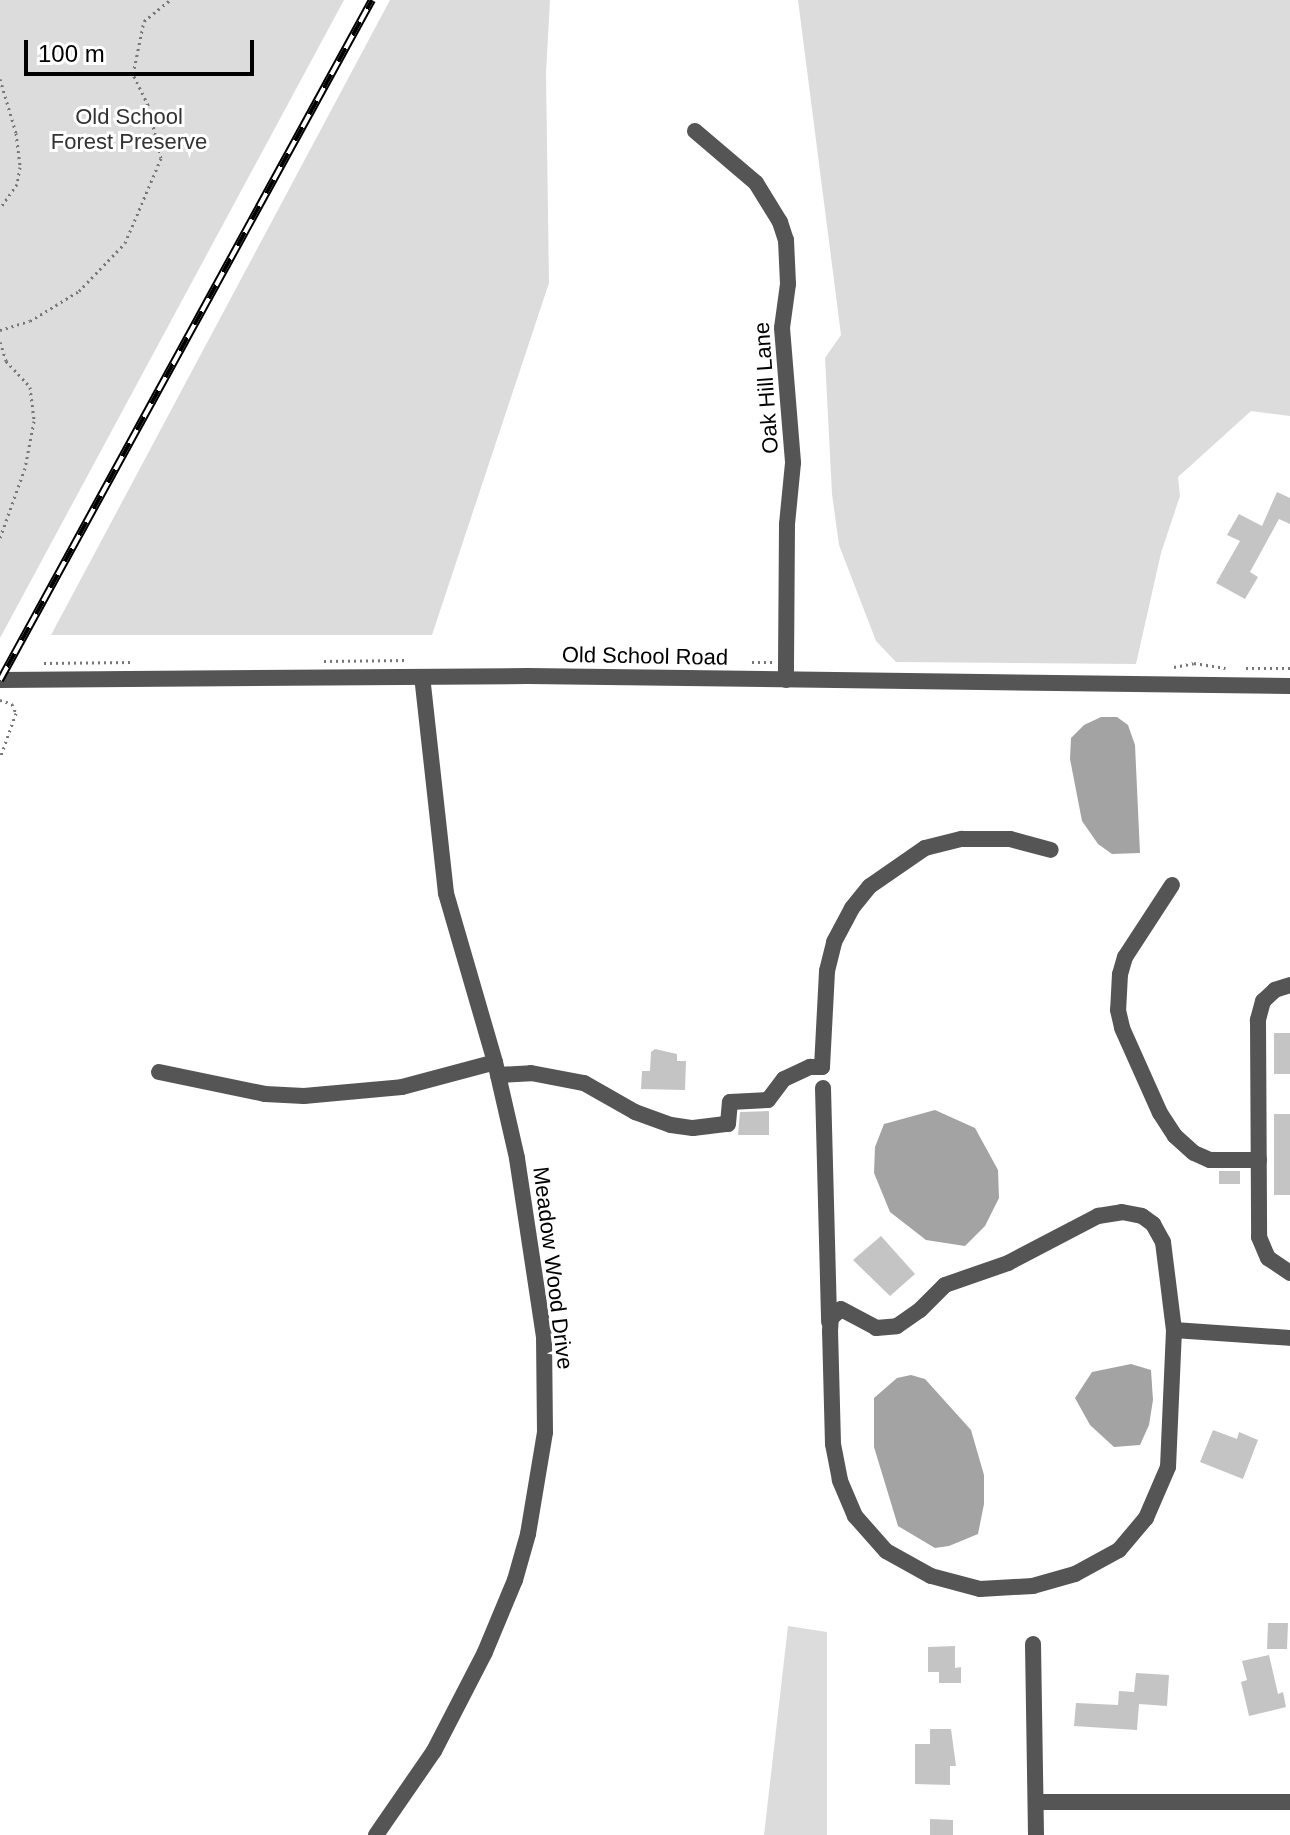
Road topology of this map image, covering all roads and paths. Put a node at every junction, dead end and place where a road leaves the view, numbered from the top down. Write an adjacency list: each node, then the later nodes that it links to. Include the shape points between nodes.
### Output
1 (170, 0): 5 (path, via 144,21 133,74 148,105 161,158 125,243 79,291 30,321)
2 (0, 79): 4 (path, via 20,167 17,184)
3 (695, 131): 10 (street, Oak Hill Lane, via 756,183 786,240 782,328 793,441)
4 (0, 208)
5 (0, 330)
6 (0, 342): 7 (path, via 6,361 30,387 34,421 25,468)
7 (0, 538)
8 (422, 677): 9 (street, Old School Road); 10 (street, Old School Road); 17 (street, Meadow Wood Drive, via 446,893)
9 (0, 680)
10 (786, 680): 11 (street, Old School Road)
11 (1290, 686)
12 (0, 700): 13 (path, via 12,704 16,713)
13 (0, 758)
14 (1051, 850): 17 (street, via 1010,839 962,839 925,848 870,886 834,942 827,971 822,1067 784,1079 768,1100 730,1102 728,1124 671,1125 584,1083)
15 (1172, 885): 20 (street, via 1122,966 1122,1028 1175,1136 1210,1160)
16 (1290, 985): 20 (street, via 1263,1001 1258,1020)
17 (496, 1068): 18 (street, via 402,1087 304,1096 265,1094); 28 (street, Meadow Wood Drive, via 517,1158 544,1337 545,1432 539,1479 515,1580 485,1652 434,1751)
18 (159, 1072)
19 (823, 1088): 23 (street)
20 (1259, 1160): 21 (street, via 1259,1237 1268,1258)
21 (1290, 1273)
22 (1174, 1330): 23 (street, via 1163,1242 1153,1224 1122,1212 1098,1216 1008,1263 945,1285 897,1326 876,1328 841,1309 831,1318); 23 (street, via 1168,1467 1146,1518 1119,1550 1075,1574 1033,1586 980,1589 931,1576 886,1551 855,1516 833,1444); 24 (street)
23 (830, 1331)
24 (1290, 1338)
25 (1033, 1644): 26 (street)
26 (1037, 1802): 27 (street); 29 (street)
27 (1290, 1802)
28 (376, 1835)
29 (1036, 1835)

